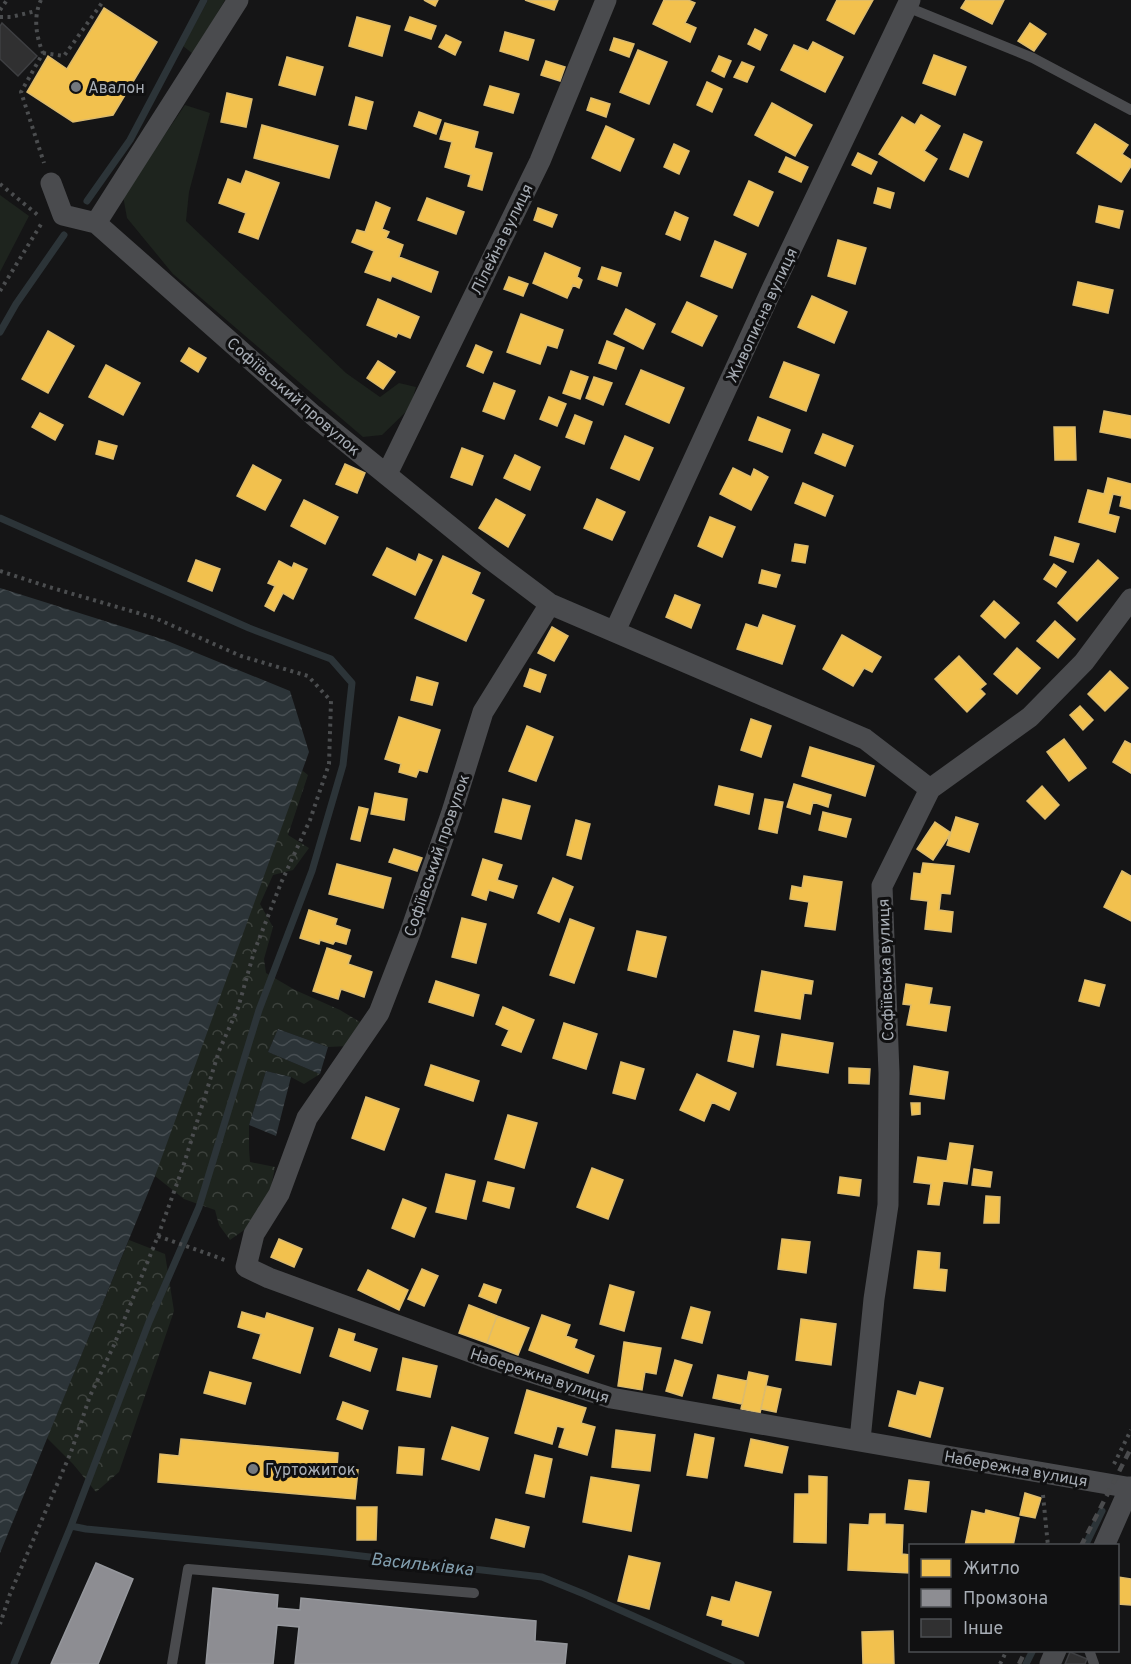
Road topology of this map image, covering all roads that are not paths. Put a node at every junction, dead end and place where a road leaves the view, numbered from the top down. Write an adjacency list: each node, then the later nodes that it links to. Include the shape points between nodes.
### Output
1 (238, 0): 6 (street)
2 (606, 0): 7 (street, Лілейна вулиця, via 540,161)
3 (908, 3): 4 (lane, via 1033,58); 10 (street, Живописна вулиця)
4 (1131, 110)
5 (51, 183): 6 (street, Софіївський провулок, via 63,215)
6 (96, 222): 7 (street, Софіївський провулок, via 313,416)
7 (387, 474): 9 (street, Софіївський провулок)
8 (1131, 599): 11 (street, Софіївська вулиця, via 1084,662 1030,717)
9 (550, 604): 10 (street, Софіївський провулок); 12 (street, Софіївський провулок, via 483,712 451,815 379,1013 307,1118 279,1194 254,1234)
10 (615, 631): 11 (street, Софіївський провулок, via 866,739)
11 (930, 789): 13 (street, Софіївська вулиця, via 882,886 889,1073 888,1205)
12 (246, 1267): 13 (street, Набережна вулиця, via 481,1356 610,1398)
13 (860, 1440): 14 (street, Набережна вулиця)
14 (1131, 1487): 15 (street)
15 (1104, 1544)
16 (474, 1593): 17 (lane, via 188,1569)
17 (172, 1664)

